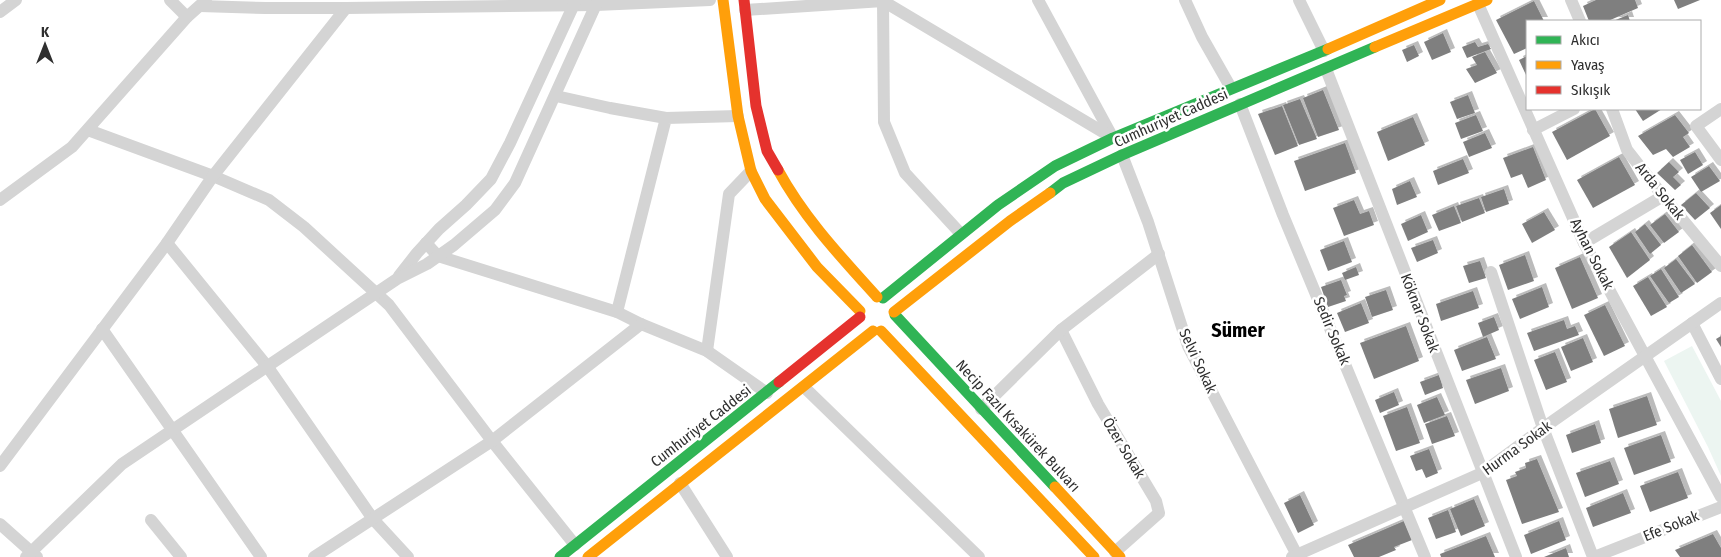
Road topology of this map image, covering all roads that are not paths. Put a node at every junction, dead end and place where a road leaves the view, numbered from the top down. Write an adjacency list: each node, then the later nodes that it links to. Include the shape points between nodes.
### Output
1 (16, 0): 17 (street)
2 (170, 0): 18 (street)
3 (710, 0): 14 (street)
4 (723, 0): 28 (main road)
5 (883, 0): 15 (street); 32 (street); 39 (street, via 884,122 905,173)
6 (1038, 0): 32 (street)
7 (1185, 0): 22 (street)
8 (1299, 0): 20 (street)
9 (1440, 0): 20 (main road, Cumhuriyet Caddesi)
10 (1571, 0): 19 (street)
11 (575, 2): 14 (street); 16 (street); 41 (street, via 491,178)
12 (1482, 2): 21 (main road, Cumhuriyet Caddesi); 31 (street, Ayhan Sokak)
13 (203, 3): 16 (street, via 266,8); 18 (street)
14 (597, 3): 23 (street)
15 (744, 5): 49 (main road, via 756,106 767,150 788,189 824,239)
16 (346, 8): 36 (street)
17 (0, 12)
18 (187, 17): 30 (street)
19 (1580, 20)
20 (1324, 51): 22 (main road, Cumhuriyet Caddesi)
21 (1326, 69): 24 (main road, Cumhuriyet Caddesi); 70 (street, Köknar Sokak)
22 (1231, 88): 32 (main road, Cumhuriyet Caddesi)
23 (556, 96): 29 (street); 44 (street, via 515,183 494,210)
24 (1240, 104): 33 (main road, Cumhuriyet Caddesi); 73 (street, Sedir Sokak)
25 (1572, 110): 31 (street)
26 (1612, 110): 37 (street, Arda Sokak, via 1627,150)
27 (1721, 110): 34 (street, via 1696,126)
28 (738, 116): 29 (street); 35 (main road)
29 (666, 118): 51 (street)
30 (88, 130): 36 (street); 38 (street, via 72,147)
31 (1533, 130): 42 (street, Ayhan Sokak)
32 (1113, 138): 39 (main road, Cumhuriyet Caddesi, via 1055,166 998,204)
33 (1122, 155): 43 (street, Selvi Sokak); 53 (main road, Cumhuriyet Caddesi, via 1063,183 1010,221)
34 (1721, 160)
35 (751, 171): 52 (main road, via 765,200); 59 (street, via 729,194)
36 (213, 176): 40 (street); 48 (street, via 269,200 304,226)
37 (1662, 196): 42 (street); 45 (street, Arda Sokak)
38 (0, 200)
39 (961, 234): 49 (main road, Cumhuriyet Caddesi)
40 (167, 243): 56 (street); 61 (street)
41 (426, 243): 44 (street); 47 (street)
42 (1584, 243): 60 (street, Ayhan Sokak)
43 (1159, 254): 57 (street); 81 (street, Selvi Sokak, via 1188,346)
44 (438, 256): 47 (street); 51 (street)
45 (1721, 266)
46 (1491, 272): 66 (street)
47 (396, 279): 48 (street)
48 (376, 293): 61 (street); 68 (street, via 389,305)
49 (880, 297): 52 (main road, via 866,301); 53 (main road, via 892,305)
50 (1721, 303): 54 (street, Hurma Sokak)
51 (617, 312): 55 (street)
52 (860, 314): 58 (main road, via 866,327); 64 (main road, Cumhuriyet Caddesi)
53 (895, 314): 58 (main road, via 891,326); 65 (main road, Necip Fazıl Kısakürek Bulvarı)
54 (1692, 323): 60 (street, Hurma Sokak); 62 (street)
55 (641, 324): 59 (street); 68 (street)
56 (102, 328): 67 (street); 69 (street)
57 (1061, 330): 65 (street); 80 (street, Özer Sokak, via 1098,404 1156,501 1159,513)
58 (877, 331): 63 (main road); 90 (main road)
59 (707, 351): 64 (street)
60 (1646, 356): 66 (street, Hurma Sokak); 72 (street, Ayhan Sokak)
61 (267, 366): 67 (street); 75 (street)
62 (1721, 379)
63 (804, 387): 71 (main road); 89 (street)
64 (767, 393): 78 (main road, Cumhuriyet Caddesi)
65 (981, 409): 80 (main road, Necip Fazıl Kısakürek Bulvarı)
66 (1543, 428): 70 (street, Hurma Sokak); 93 (street)
67 (172, 430): 79 (street, via 122,464); 83 (street)
68 (492, 441): 75 (street); 78 (street)
69 (0, 466)
70 (1482, 473): 73 (street, Hurma Sokak); 92 (street, Köknar Sokak)
71 (680, 483): 87 (main road); 88 (street)
72 (1721, 497)
73 (1405, 507): 81 (street, Hurma Sokak); 91 (street, Sedir Sokak)
74 (1721, 507): 93 (street, Efe Sokak)
75 (373, 519): 84 (street); 85 (street)
76 (151, 520): 82 (street)
77 (0, 524): 79 (street)
78 (575, 545): 86 (main road, Cumhuriyet Caddesi)
79 (31, 555)
80 (1117, 555)
81 (1296, 556)
82 (181, 557)
83 (261, 557)
84 (314, 557)
85 (408, 557)
86 (560, 557)
87 (588, 557)
88 (727, 557)
89 (979, 557)
90 (1094, 557)
91 (1425, 557)
92 (1516, 557)
93 (1594, 557)

